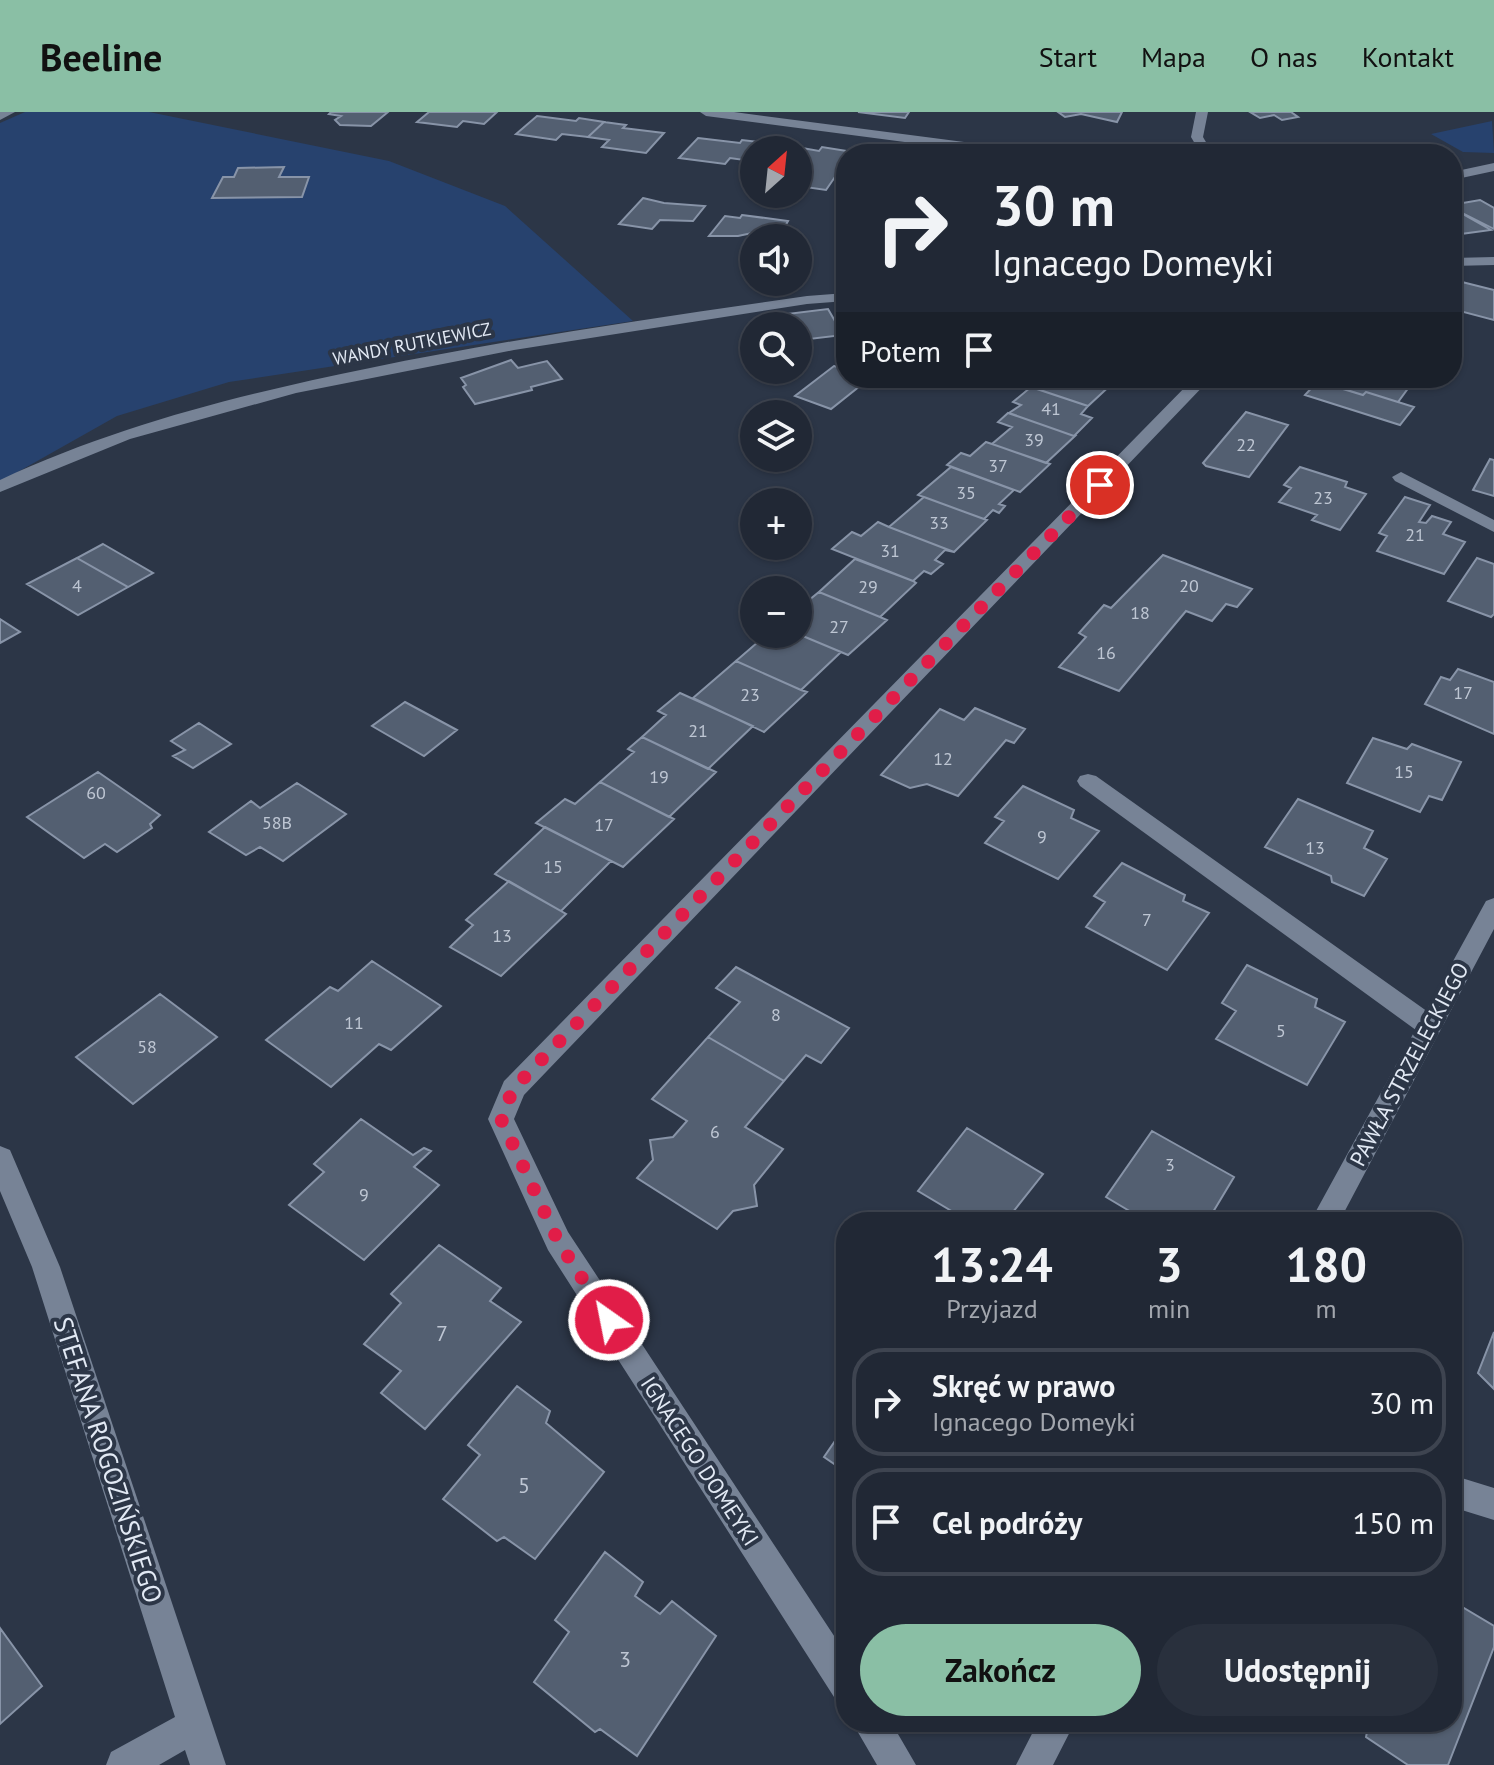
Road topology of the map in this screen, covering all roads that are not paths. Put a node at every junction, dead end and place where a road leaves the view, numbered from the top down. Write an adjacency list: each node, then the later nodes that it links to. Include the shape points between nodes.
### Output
1 (9, 112): 4 (street)
2 (706, 112): 5 (street)
3 (1202, 112): 6 (street, via 1197,137)
4 (0, 116)
5 (949, 144)
6 (1201, 144)
7 (1494, 167): 8 (street)
8 (1462, 174)
9 (1494, 261): 10 (street)
10 (1462, 262)
11 (836, 298): 14 (street, WANDY RUTKIEWICZ, via 468,351 228,403 50,462)
12 (1193, 388): 23 (street, IGNACEGO DOMEYKI, via 513,1089 501,1119 558,1241)
13 (1401, 477): 15 (street)
14 (0, 487)
15 (1494, 527)
16 (1088, 781): 18 (street)
17 (1494, 907): 18 (street, PAWŁA STRZELECKIEGO)
18 (1429, 1026): 20 (street, PAWŁA STRZELECKIEGO)
19 (0, 1158): 24 (street, STEFANA ROGOZIŃSKIEGO, via 46,1267)
20 (1329, 1212)
21 (1462, 1494): 22 (street)
22 (1494, 1504)
23 (836, 1670)
24 (195, 1725): 27 (street); 28 (street, STEFANA ROGOZIŃSKIEGO)
25 (877, 1732): 29 (street)
26 (1052, 1732): 30 (street)
27 (124, 1765)
28 (208, 1765)
29 (898, 1765)
30 (1034, 1765)

